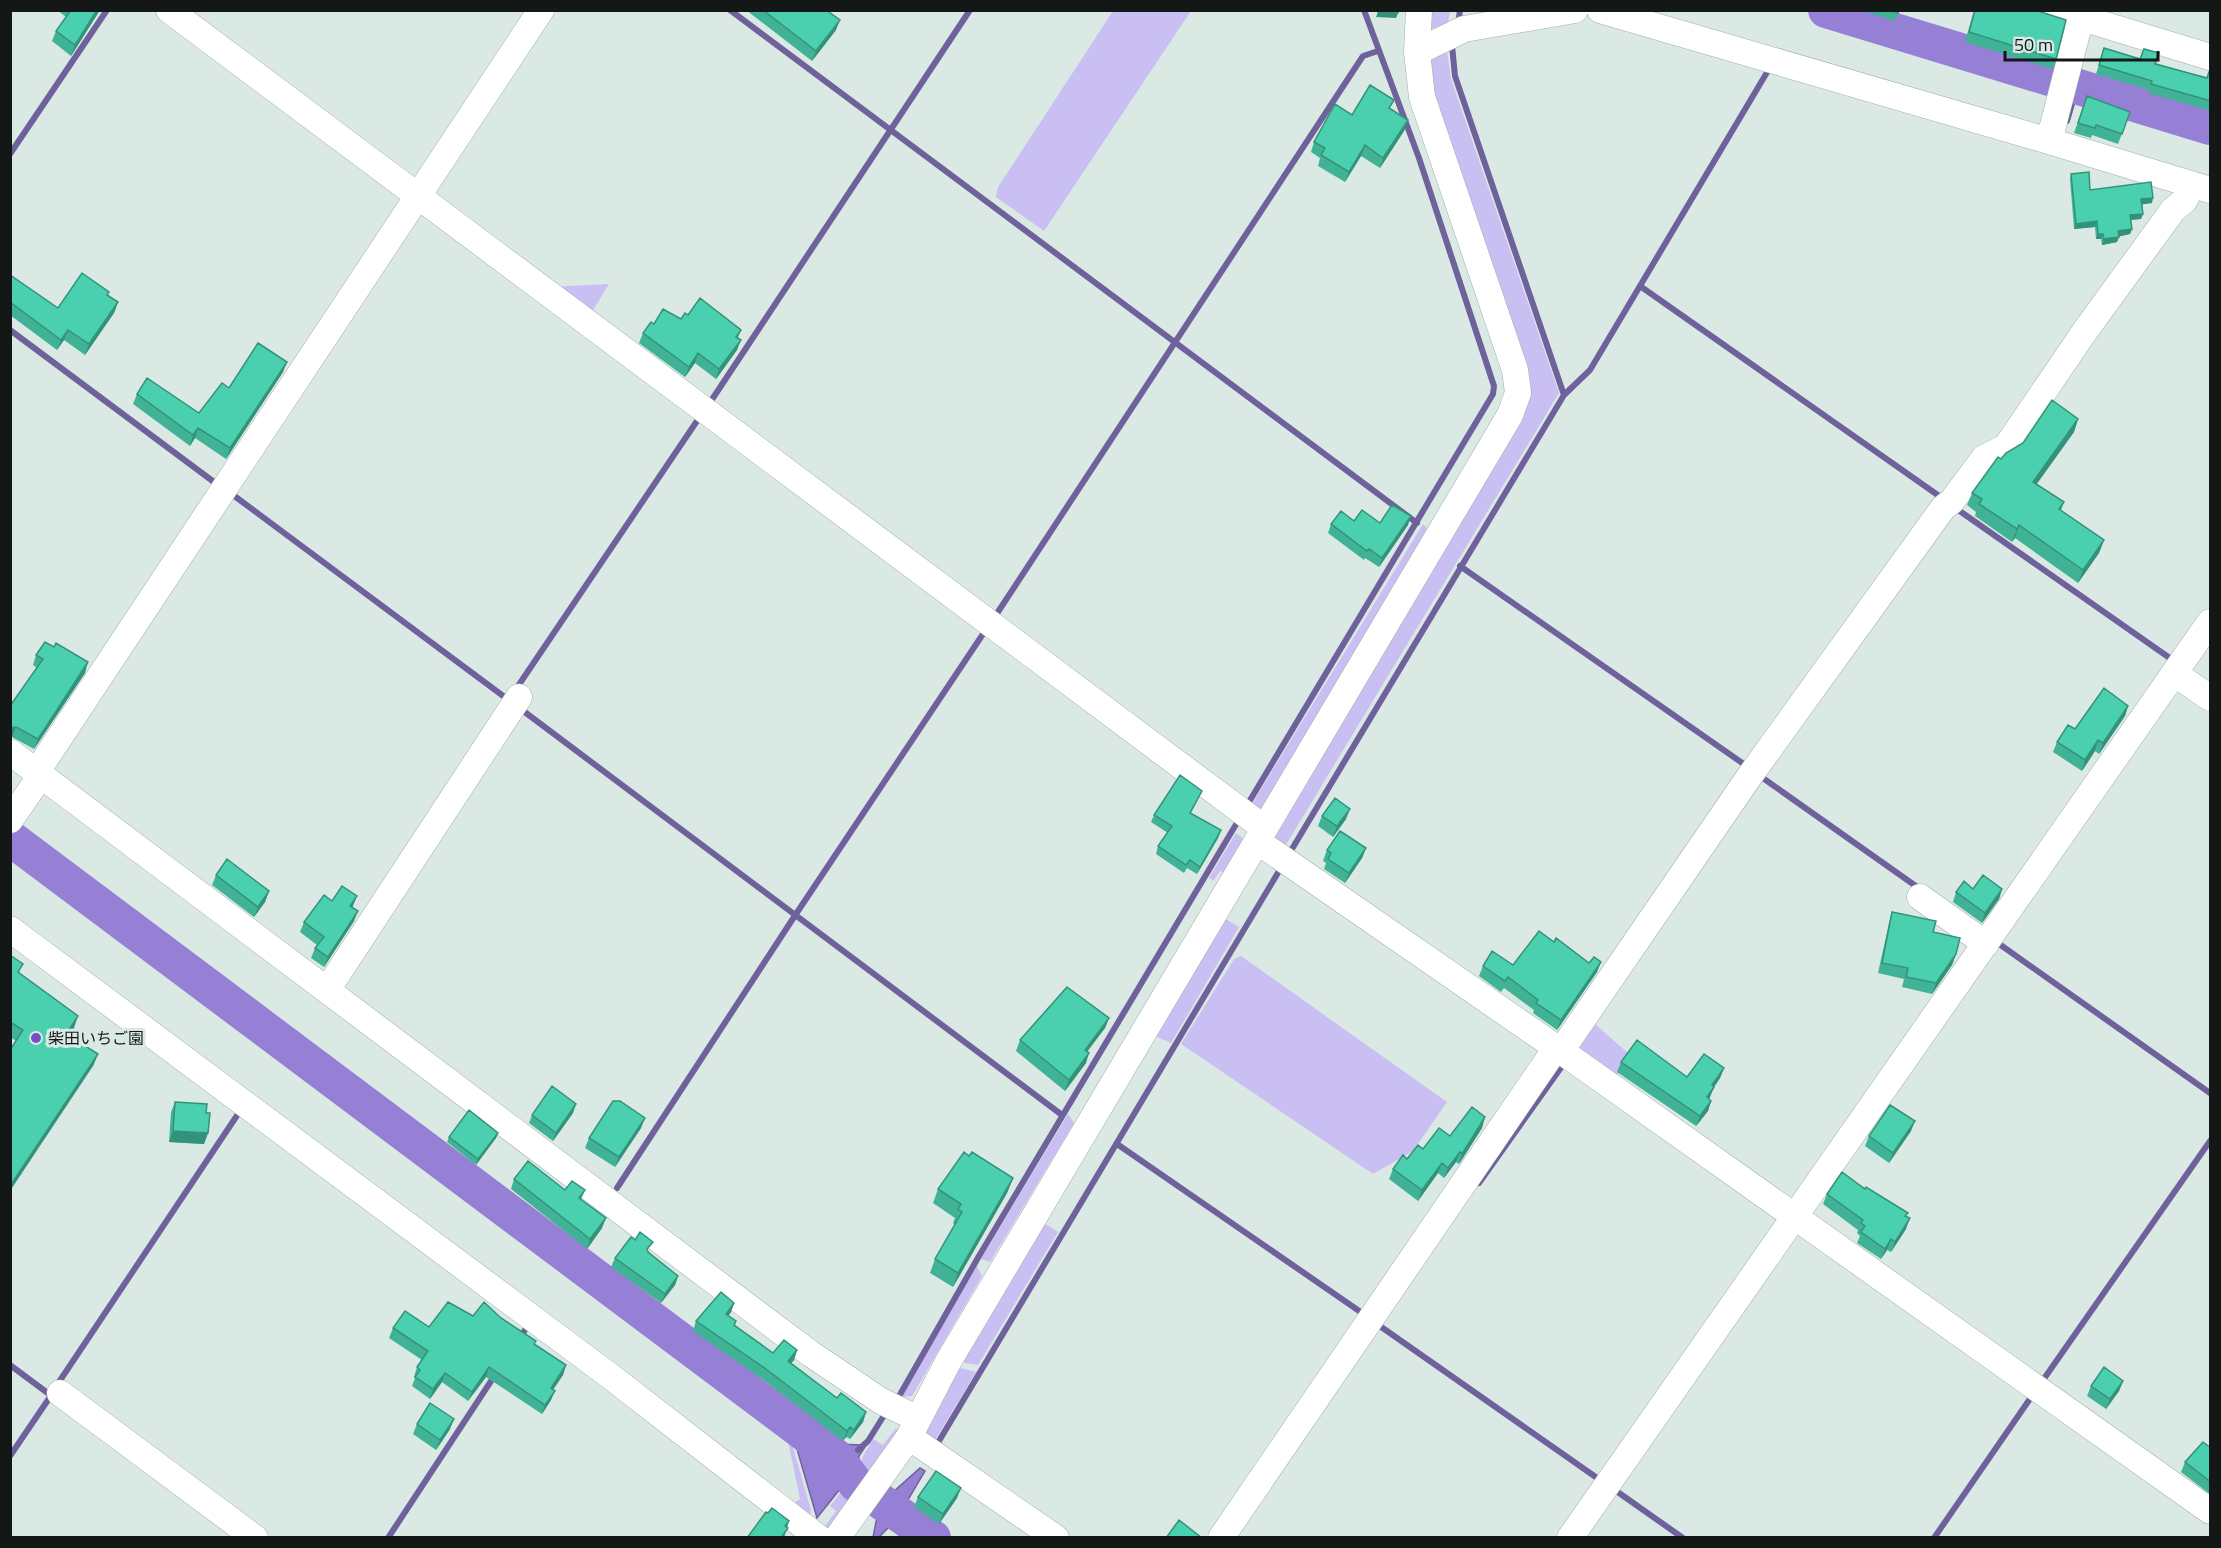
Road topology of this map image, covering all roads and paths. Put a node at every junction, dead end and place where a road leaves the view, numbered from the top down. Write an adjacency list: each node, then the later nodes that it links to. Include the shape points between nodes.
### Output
1 (169, 10): 12 (street)
2 (541, 10): 12 (street)
3 (1419, 10): 8 (street)
4 (1575, 10): 8 (street, via 1458,32)
5 (1600, 10): 10 (street)
6 (2056, 10): 7 (street)
7 (2082, 14): 9 (street); 10 (street)
8 (1417, 52): 19 (street, via 1422,97 1515,370 1518,393 1510,415)
9 (2211, 57)
10 (2049, 141): 11 (street)
11 (2193, 192): 24 (street, via 2173,210 2006,447 1984,458 1943,508 1749,777)
12 (418, 196): 17 (street, via 42,764); 19 (street)
13 (2211, 622): 14 (street)
14 (2174, 673): 15 (street); 22 (street)
15 (2211, 698)
16 (516, 701): 23 (street)
17 (28, 765): 18 (street); 23 (street)
18 (10, 820)
19 (1252, 823): 24 (street, via 1285,860); 27 (street)
20 (1920, 897): 22 (street)
21 (10, 929): 30 (street, via 591,1362)
22 (1986, 944): 25 (street)
23 (327, 990): 27 (street)
24 (1564, 1050): 25 (street); 33 (street)
25 (1796, 1216): 28 (street); 34 (street)
26 (60, 1393): 29 (street)
27 (913, 1428): 31 (street); 32 (street)
28 (2211, 1511)
29 (255, 1538)
30 (819, 1538)
31 (837, 1538)
32 (1056, 1538)
33 (1221, 1538)
34 (1570, 1538)

